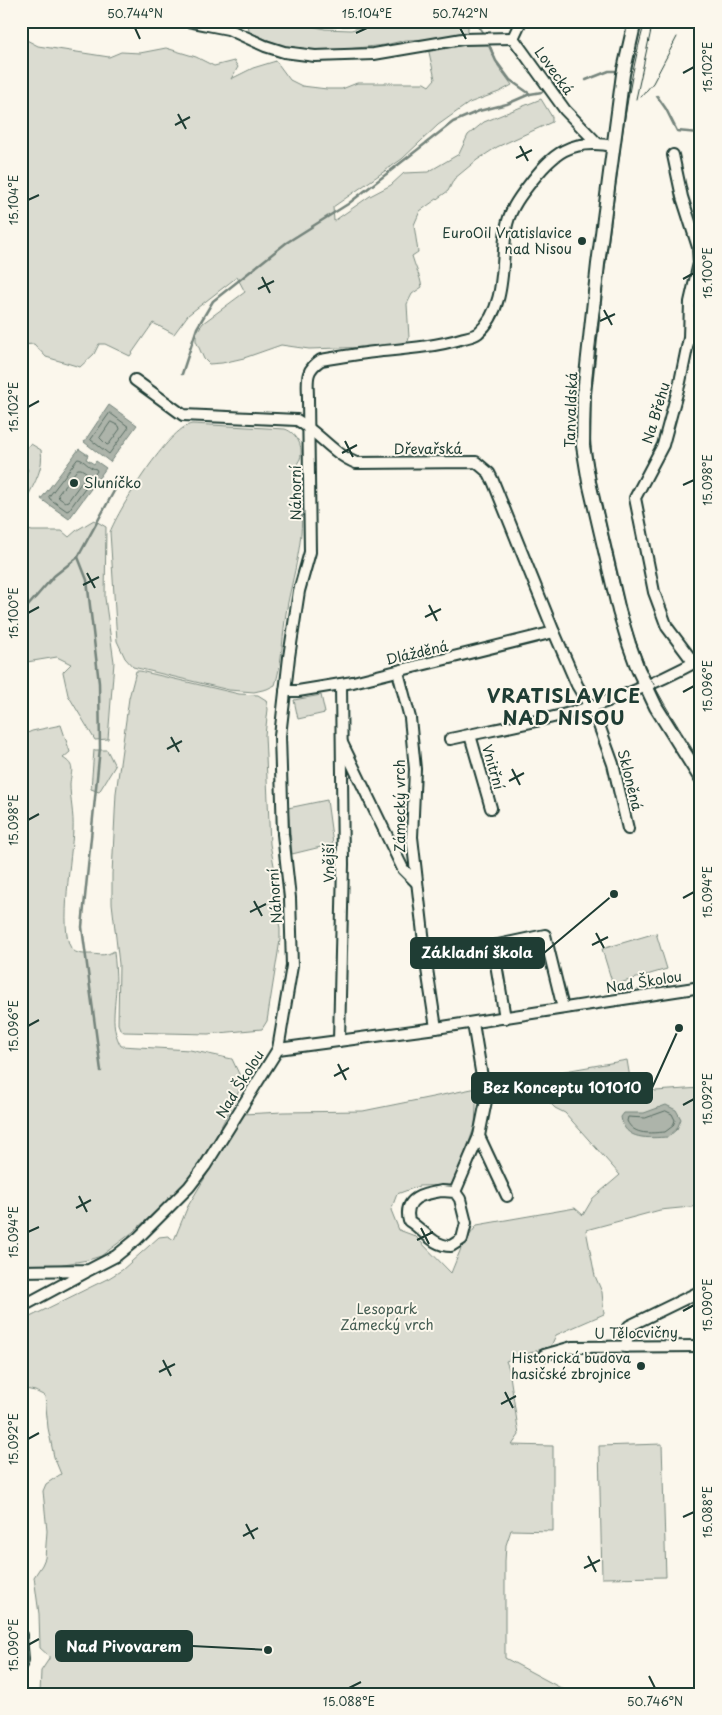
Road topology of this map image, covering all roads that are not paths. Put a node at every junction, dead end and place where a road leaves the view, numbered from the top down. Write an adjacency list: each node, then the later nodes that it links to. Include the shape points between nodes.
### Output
1 (186, 21): 4 (street, via 216,25 265,46 315,56 374,54 462,39)
2 (521, 21): 4 (street)
3 (635, 21): 6 (main road, Tanvaldská, via 622,74)
4 (513, 38): 5 (street, Lovecká, via 565,110)
5 (597, 143): 6 (street, Náhorní); 10 (street, Náhorní, via 569,148 552,158 513,205 506,229 497,300 490,318 477,334 445,344 322,360 312,366 309,375)
6 (614, 146): 15 (main road, Tanvaldská, via 591,324 582,434 589,482 619,611)
7 (673, 155): 8 (street, Na Břehu, via 698,247)
8 (699, 273): 12 (street, Na Břehu, via 690,302 690,338 663,446 635,498 654,592 667,627)
9 (136, 380): 10 (street, Dřevařská, via 183,415 296,420)
10 (309, 427): 11 (street, Dřevařská, via 344,458 356,463 476,462 484,468 493,481); 16 (street, Náhorní, via 310,552 300,591)
11 (554, 632): 13 (street, Dlážděná); 17 (street, Dřevařská)
12 (697, 661): 15 (street)
13 (398, 672): 14 (street, Dlážděná); 24 (street, Zámecký vrch, via 410,718 415,769 412,837)
14 (341, 684): 16 (street, Dlážděná); 20 (street, Vnější)
15 (646, 686): 17 (street); 21 (main road, Tanvaldská)
16 (285, 691): 31 (street, Náhorní, via 280,736 292,966)
17 (590, 707): 18 (street); 23 (street, Skloněná, via 613,764)
18 (470, 734): 19 (street); 22 (street, Vnitřní)
19 (450, 739)
20 (340, 740): 24 (street, Zámecký vrch, via 404,869); 30 (street, Vnější, via 343,864)
21 (701, 779)
22 (491, 808)
23 (628, 829)
24 (416, 882): 29 (street, Zámecký vrch)
25 (701, 987): 26 (street, Nad Školou)
26 (563, 1008): 27 (street, Nad Školou); 27 (street, via 545,935 492,946)
27 (506, 1018): 28 (street, Nad Školou)
28 (472, 1023): 29 (street, Nad Školou); 32 (street, via 486,1101)
29 (436, 1028): 30 (street, Nad Školou)
30 (339, 1041): 31 (street, Nad Školou)
31 (278, 1049): 35 (street, Nad Školou, via 189,1187 137,1239 116,1256)
32 (480, 1136): 33 (street); 34 (street)
33 (455, 1192): 33 (street, via 460,1199 466,1226 462,1239 455,1244 446,1246 436,1242 408,1221 406,1212 418,1197 442,1191)
34 (507, 1196)
35 (89, 1270): 36 (street, Nad Školou); 38 (street, Nad Školou)
36 (21, 1271)
37 (701, 1291): 40 (street, via 629,1326)
38 (21, 1307)
39 (701, 1346): 40 (street, U Tělocvičny)
40 (626, 1347): 41 (street, U Tělocvičny, via 572,1347)
41 (544, 1354)
42 (21, 1635): 43 (street)
43 (21, 1665)

